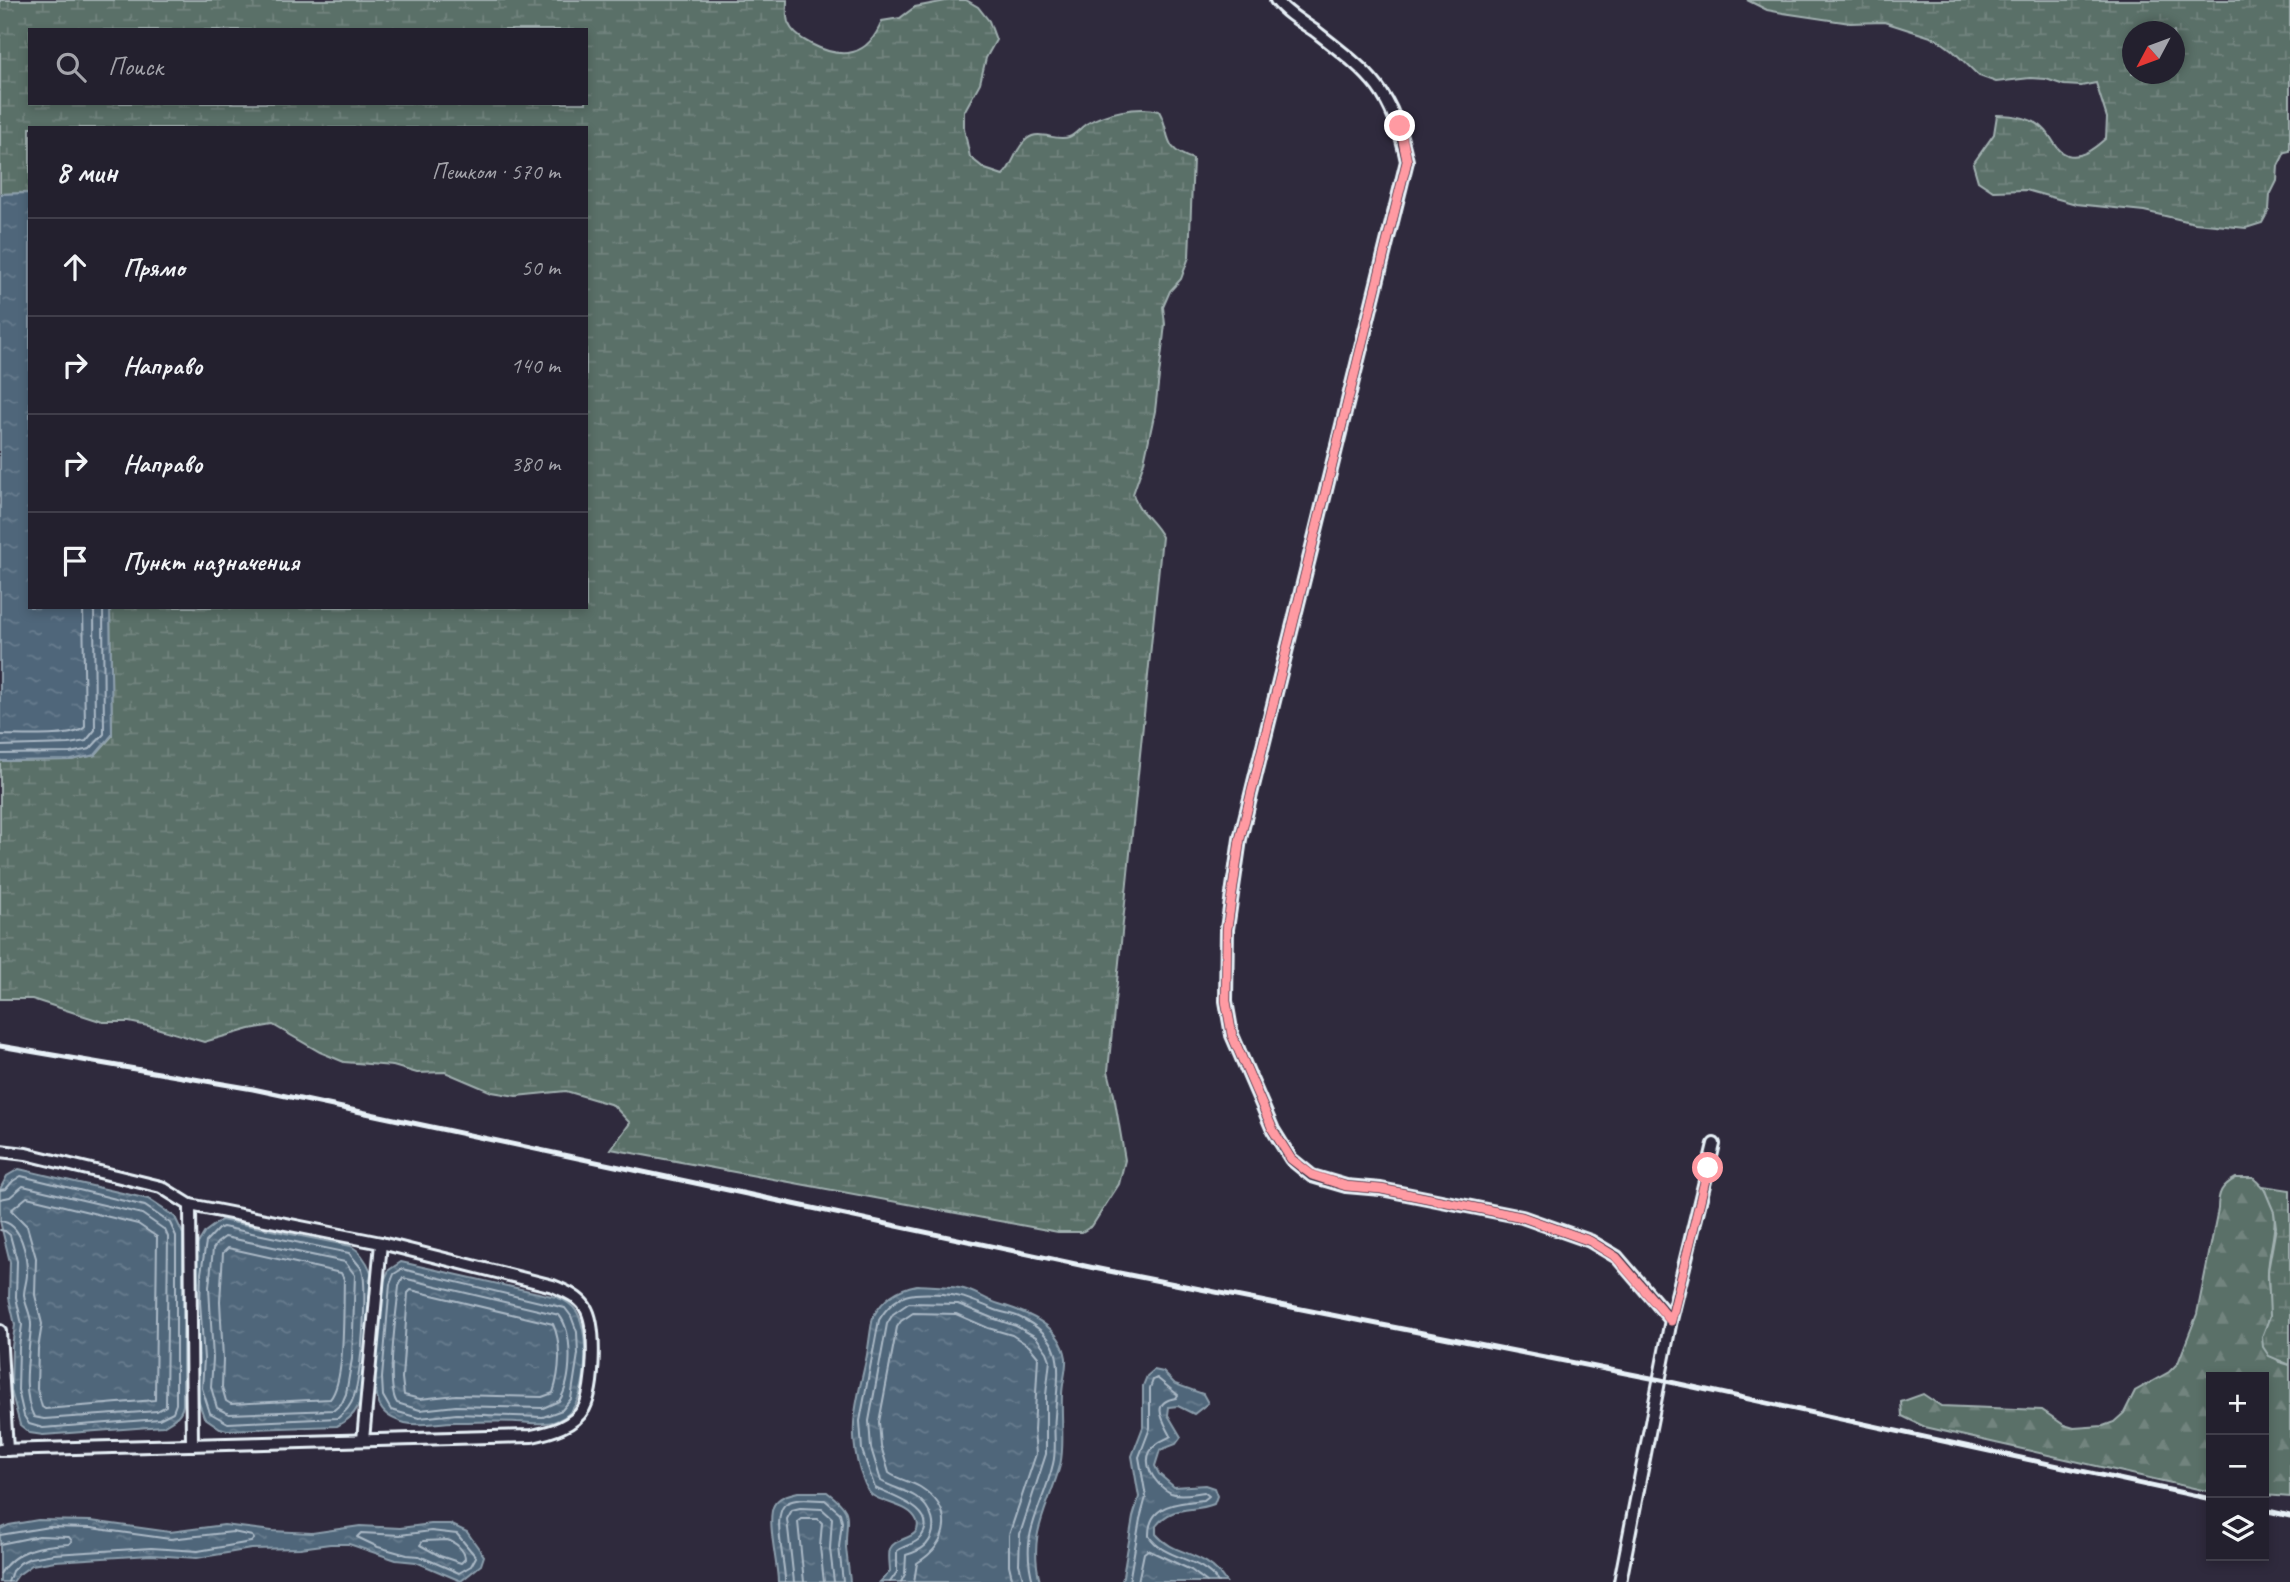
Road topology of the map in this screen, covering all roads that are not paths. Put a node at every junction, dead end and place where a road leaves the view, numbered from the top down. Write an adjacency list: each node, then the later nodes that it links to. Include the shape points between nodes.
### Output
1 (1276, 0): 6 (lane, via 1360,66 1385,95 1400,126 1407,161 1240,839 1227,929 1226,1001 1232,1035 1273,1130 1291,1159 1312,1175 1346,1186 1522,1217 1574,1235 1616,1257)
2 (1714, 1144): 6 (lane)
3 (0, 1151): 4 (lane, via 161,1187)
4 (190, 1205): 5 (lane); 9 (lane)
5 (381, 1243): 8 (lane); 8 (lane, via 553,1286 572,1295 585,1306 592,1324 591,1389 583,1410 549,1433)
6 (1671, 1321): 11 (lane)
7 (0, 1331): 10 (lane)
8 (363, 1440): 9 (lane)
9 (192, 1445): 10 (lane)
10 (3, 1450)
11 (1620, 1582)

